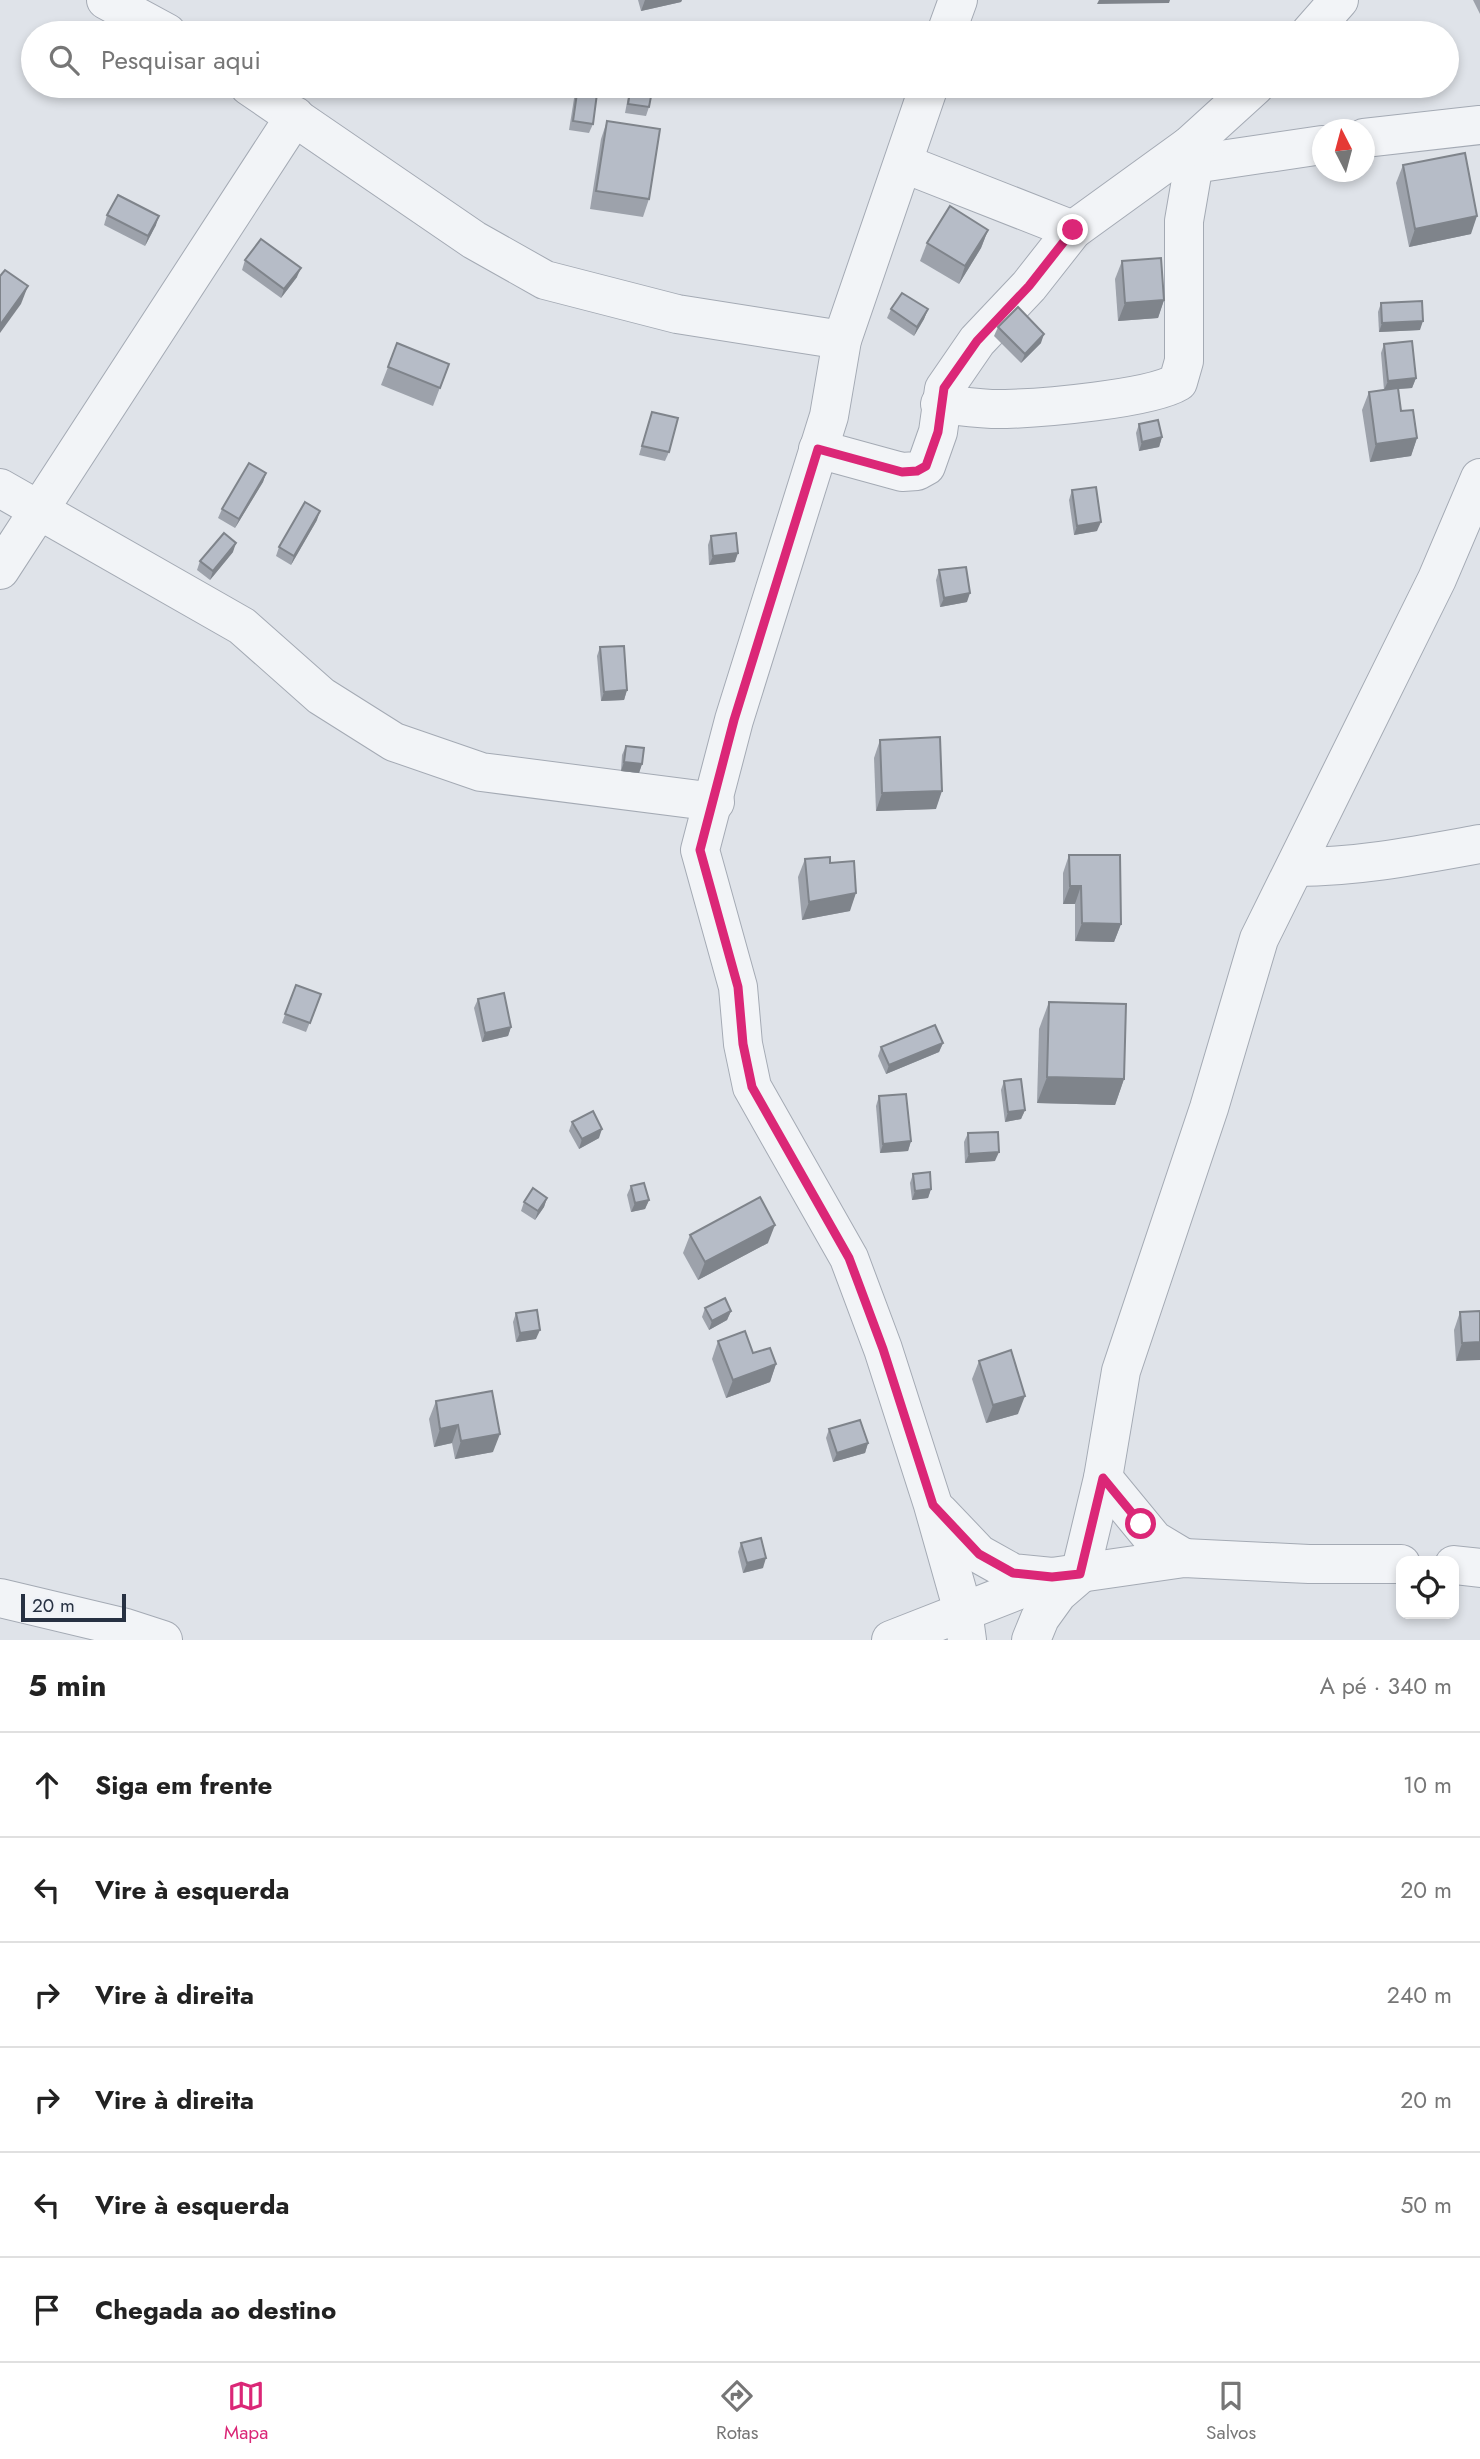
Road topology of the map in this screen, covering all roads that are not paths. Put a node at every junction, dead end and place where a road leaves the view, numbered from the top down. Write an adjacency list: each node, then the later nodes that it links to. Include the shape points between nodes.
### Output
1 (958, 0): 3 (street)
2 (1339, 0): 4 (street)
3 (950, 21)
4 (1321, 21)
5 (267, 98): 8 (street)
6 (925, 98): 13 (street)
7 (1244, 98): 12 (street)
8 (295, 116): 15 (street, via 474,240 545,280 677,314); 20 (street)
9 (1480, 125): 10 (street)
10 (1375, 137)
11 (1312, 146): 12 (street, via 1207,162)
12 (1192, 152): 14 (street); 16 (street, via 1184,221 1184,361 1178,382 1131,396 1005,409)
13 (905, 164): 14 (street); 15 (street)
14 (1073, 230): 16 (street, via 971,349 944,388)
15 (842, 340): 17 (street, via 829,416)
16 (940, 404): 17 (street, via 938,432 926,466 917,471 902,472)
17 (818, 449): 22 (street, via 734,720)
18 (1480, 478): 24 (street, via 1437,579)
19 (0, 488): 20 (street)
20 (38, 511): 21 (street); 22 (street, via 242,626 321,696 394,742 481,772)
21 (0, 570)
22 (715, 802): 26 (street, via 700,850 738,987 752,1087 849,1258)
23 (1480, 844): 24 (street, via 1404,858)
24 (1297, 867): 25 (street, via 1259,939 1209,1108 1121,1371)
25 (1103, 1478): 27 (street, via 1154,1540); 31 (street)
26 (933, 1505): 31 (street, via 979,1554 1013,1573); 33 (street)
27 (1184, 1558): 28 (street); 31 (street)
28 (1396, 1564)
29 (1459, 1566): 30 (street)
30 (1480, 1568)
31 (1066, 1576): 33 (street); 36 (street)
32 (0, 1598): 34 (street)
33 (965, 1625): 35 (street)
34 (163, 1640)
35 (891, 1640)
36 (1031, 1640)

